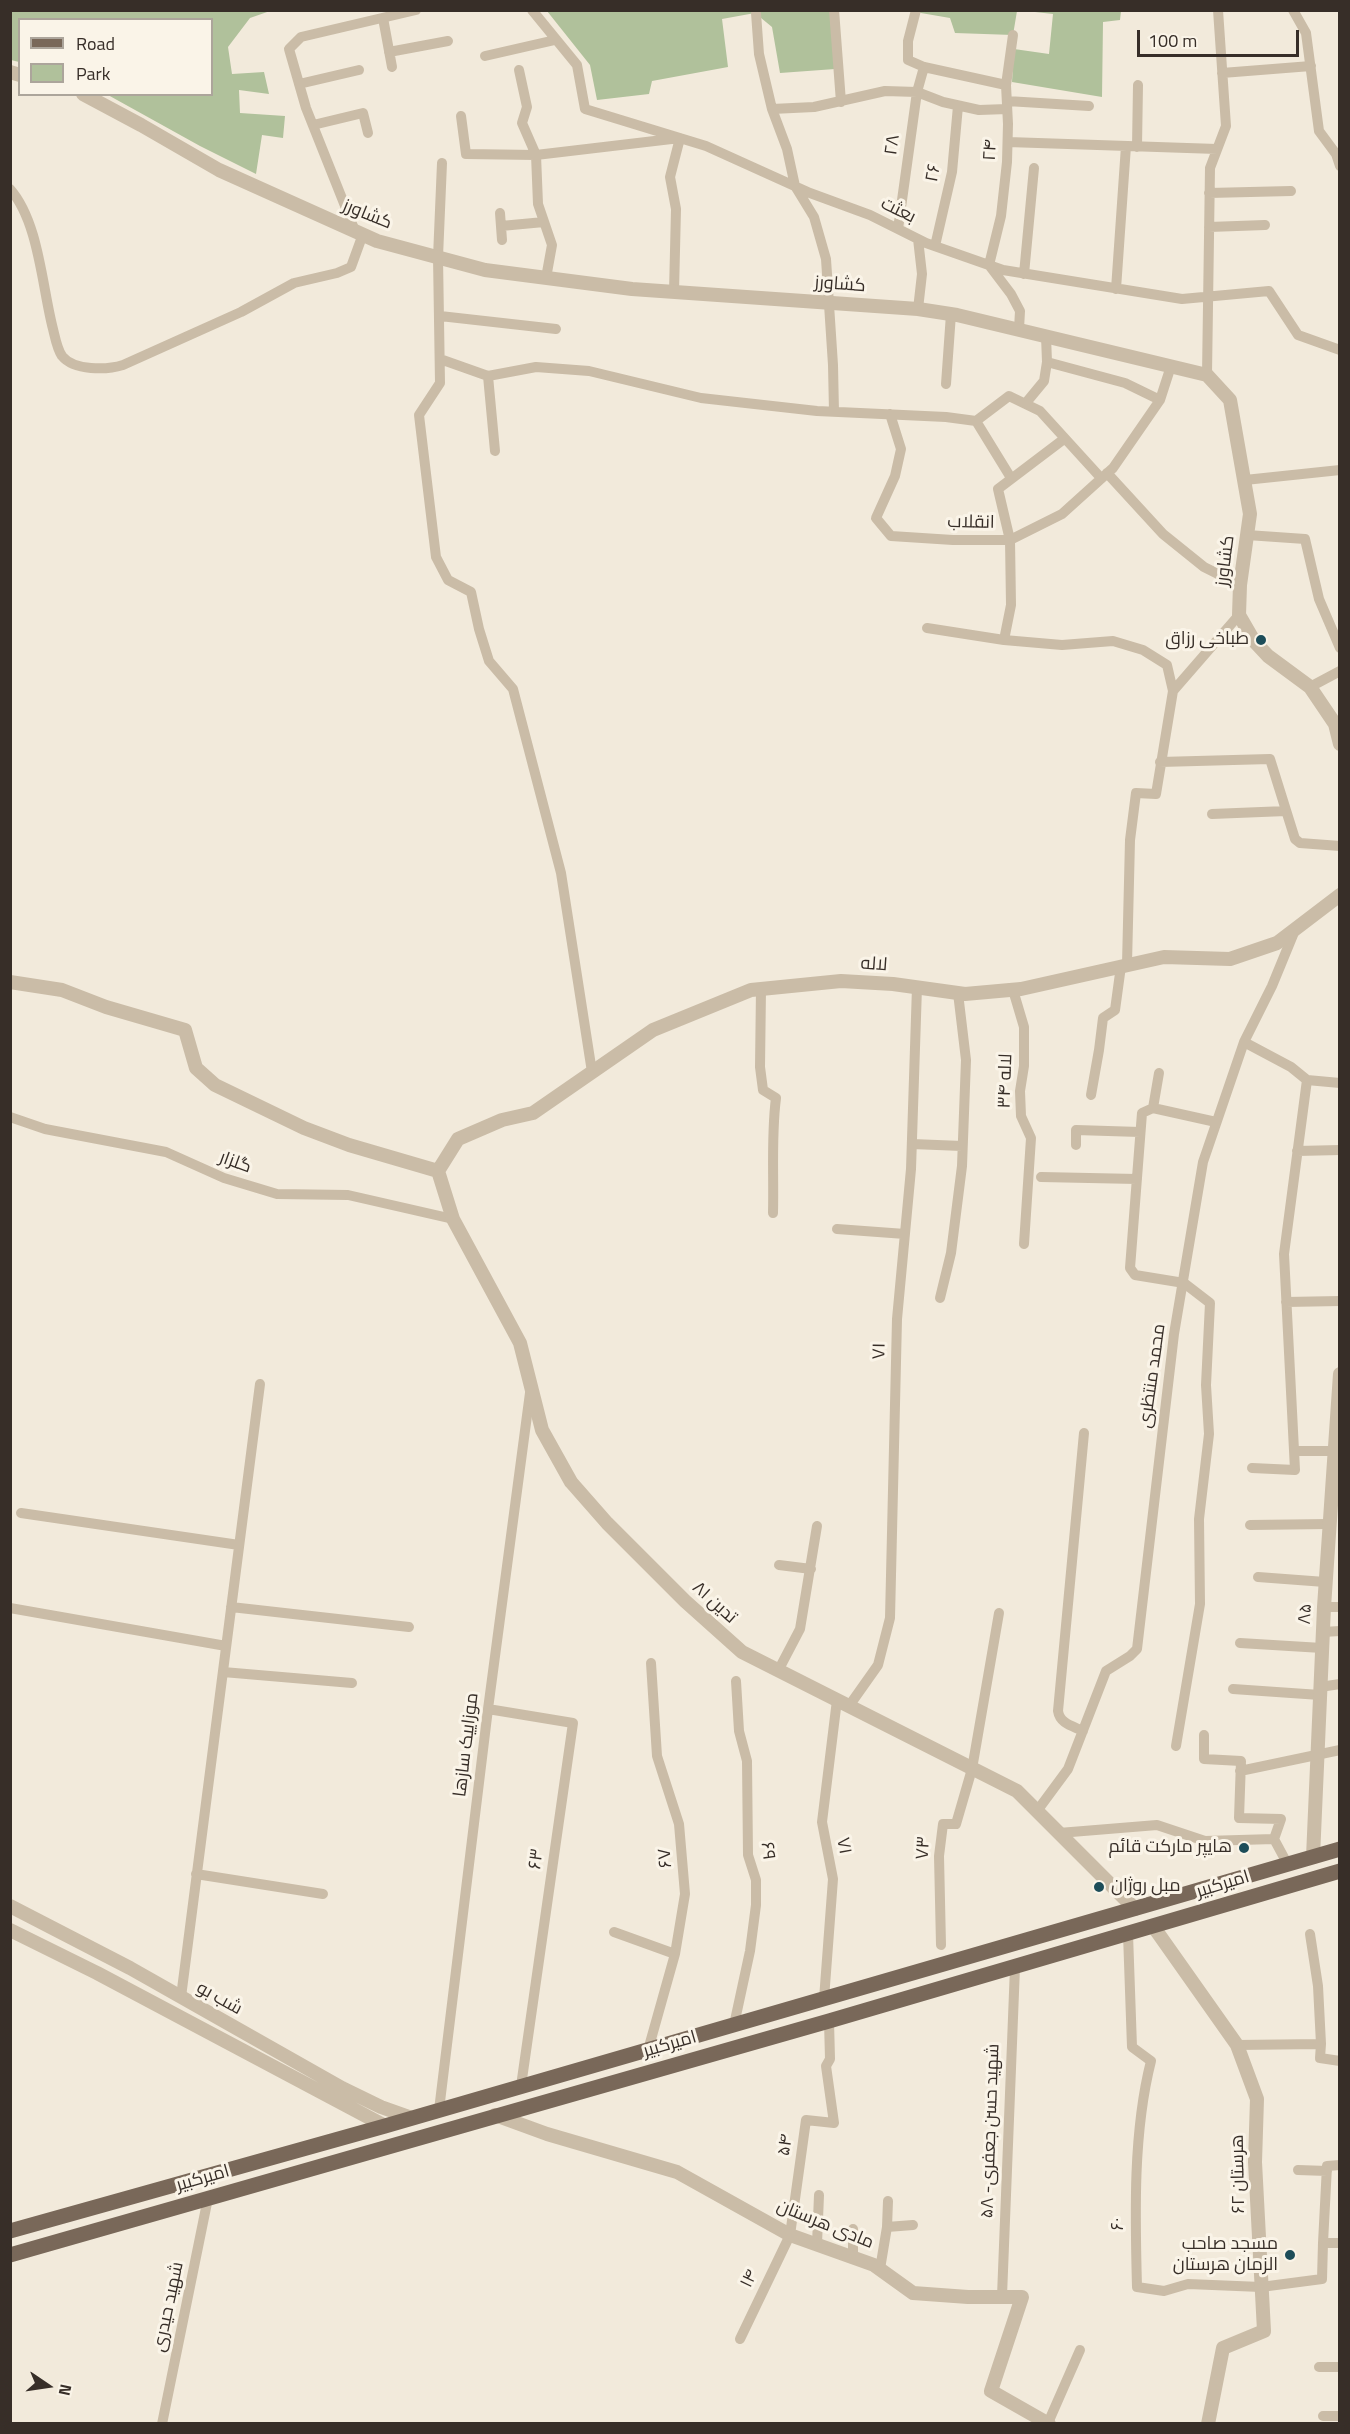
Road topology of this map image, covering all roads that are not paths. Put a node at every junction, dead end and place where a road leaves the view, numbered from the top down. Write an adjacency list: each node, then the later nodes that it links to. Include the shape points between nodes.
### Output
1 (416, 10): 8 (street)
2 (531, 10): 10 (street)
3 (834, 10): 25 (street)
4 (916, 10): 16 (street, via 908,41 908,60)
5 (1218, 10): 19 (street)
6 (1293, 10): 14 (street, via 1306,33)
7 (756, 13): 29 (street, via 759,54)
8 (383, 18): 12 (street); 20 (street, via 301,37 288,49)
9 (1013, 35): 21 (street, ۲۴)
10 (555, 40): 13 (street); 33 (street, بعثت, via 577,65 585,109)
11 (448, 41): 12 (street)
12 (389, 52): 15 (street)
13 (485, 57)
14 (1311, 66): 19 (street); 39 (street, via 1319,131)
15 (392, 67)
16 (924, 67): 21 (street); 23 (street, ۲۸)
17 (359, 70): 20 (street)
18 (519, 70): 37 (street, via 527,107 522,123)
19 (1222, 73): 36 (street, via 1226,126)
20 (299, 84): 31 (street)
21 (1006, 85): 26 (street, ۲۴)
22 (1138, 85): 35 (street)
23 (917, 92): 25 (street, via 885,91); 27 (street); 50 (street, ۲۸)
24 (87, 96): 51 (street, کشاورز, via 219,170)
25 (841, 102): 29 (street)
26 (1007, 105): 27 (street, via 979,110); 28 (street); 34 (street, ۲۴)
27 (958, 106): 54 (street, ۲۶, via 952,172)
28 (1089, 106)
29 (772, 109): 41 (street)
30 (461, 116): 37 (street, via 466,154)
31 (313, 125): 32 (street, via 363,113); 51 (street)
32 (368, 133)
33 (680, 138): 37 (street); 41 (street, بعثت); 60 (street, via 670,177 676,209)
34 (1008, 142): 35 (street); 56 (street, ۲۴, via 1001,216)
35 (1132, 146): 36 (street); 59 (street)
36 (1217, 149): 44 (street, via 1210,168)
37 (536, 155): 46 (street, via 538,204)
38 (441, 163): 55 (street)
39 (1340, 166)
40 (1034, 168): 57 (street)
41 (795, 186): 50 (street, بعثت); 62 (street, via 817,227 826,259)
42 (10, 189): 51 (street, via 36,244 60,354 91,368 123,365 241,312 294,283 351,267)
43 (1292, 191): 44 (street)
44 (1209, 193): 49 (street)
45 (500, 213): 48 (street)
46 (544, 222): 48 (street); 58 (street, via 552,244)
47 (1265, 225): 49 (street)
48 (501, 226): 53 (street)
49 (1209, 227): 61 (street)
50 (898, 229): 52 (street, بعثت)
51 (359, 233): 55 (street, کشاورز)
52 (918, 239): 54 (street, بعثت); 63 (street, via 922,274)
53 (502, 240)
54 (935, 246): 56 (street, بعثت)
55 (438, 257): 58 (street, کشاورز, via 485,270); 65 (street)
56 (989, 265): 57 (street, بعثت); 67 (street, via 1020,311)
57 (1024, 274): 59 (street, بعثت)
58 (546, 278): 60 (street, کشاورز)
59 (1116, 289): 61 (street, بعثت, via 1182,299)
60 (674, 292): 62 (street, کشاورز)
61 (1208, 297): 69 (street, بعثت, via 1269,291 1298,335); 73 (street)
62 (830, 303): 63 (street, کشاورز); 78 (street)
63 (918, 309): 64 (street, کشاورز)
64 (951, 314): 67 (street, کشاورز); 75 (street)
65 (440, 316): 66 (street); 70 (street)
66 (556, 329)
67 (1019, 329): 68 (street, کشاورز)
68 (1046, 336): 71 (street); 72 (street, کشاورز)
69 (1340, 350)
70 (440, 359): 74 (street); 111 (street, via 440,382 419,415 436,557 448,580 471,592 489,661 513,689 561,873)
71 (1047, 362): 76 (street, via 1125,383); 77 (street, via 1044,381)
72 (1171, 366): 73 (street, کشاورز); 76 (street, انقلاب)
73 (1208, 375): 86 (street, کشاورز, via 1230,400)
74 (488, 376): 78 (street, via 536,367 589,371 701,398); 82 (street)
75 (946, 384)
76 (1160, 400): 84 (street, انقلاب)
77 (1025, 404): 80 (street, via 1009,396); 81 (street, via 1040,411)
78 (834, 412): 79 (street)
79 (890, 414): 80 (street); 88 (street, انقلاب, via 901,448 895,476 876,518 891,536)
80 (976, 421): 85 (street)
81 (1064, 439): 84 (street); 85 (street)
82 (495, 451)
83 (1340, 470): 86 (street)
84 (1104, 476): 88 (street, انقلاب, via 1062,514); 89 (street, via 1163,534 1204,567)
85 (1011, 478): 88 (street, via 998,489)
86 (1245, 480): 87 (street, کشاورز, via 1250,514)
87 (1247, 535): 89 (street, کشاورز); 93 (street, via 1305,539 1319,599)
88 (1010, 540): 92 (street, via 1011,605)
89 (1240, 585): 90 (street, کشاورز)
90 (1239, 615): 95 (street, via 1268,656); 96 (street)
91 (927, 628): 92 (street)
92 (1004, 640): 96 (street, via 1062,645 1113,641 1143,650 1167,665)
93 (1340, 648)
94 (1340, 671): 95 (street)
95 (1310, 687): 97 (street, via 1335,724)
96 (1173, 691): 98 (street)
97 (1340, 744)
98 (1160, 762): 99 (street, via 1270,759); 104 (street, via 1156,794 1136,793)
99 (1286, 811): 100 (street); 101 (street, via 1300,843)
100 (1212, 814)
101 (1340, 846)
102 (1340, 895): 103 (street, لاله)
103 (1295, 930): 104 (street, لاله, via 1277,943 1230,960 1164,957); 110 (street, محمد منتظری)
104 (1124, 965): 108 (street, لاله); 115 (street, via 1115,1010 1103,1018)
105 (10, 982): 125 (street, via 62,990 185,1030 195,1068 215,1085 304,1128)
106 (917, 987): 107 (street, لاله, via 841,981); 109 (street, لاله); 120 (street, ۷۱)
107 (761, 989): 111 (street, لاله, via 653,1030); 128 (street, via 763,1090 776,1098 772,1131)
108 (1013, 990): 109 (street, لاله); 132 (street, لاله ۳۴, via 1024,1028 1021,1116 1031,1138)
109 (958, 993): 122 (street, via 966,1060)
110 (1244, 1042): 113 (street); 118 (street, محمد منتظری)
111 (592, 1072): 125 (street, لاله, via 533,1113 502,1120 458,1140)
112 (1159, 1073): 116 (street)
113 (1307, 1080): 114 (street); 124 (street)
114 (1340, 1083)
115 (1091, 1095)
116 (1153, 1108): 118 (street); 119 (street, via 1142,1113)
117 (10, 1117): 129 (street, گلزار, via 45,1129 166,1152 224,1178 277,1194 348,1195)
118 (1216, 1122): 133 (street, محمد منتظری, via 1203,1162)
119 (1140, 1132): 121 (street, via 1076,1130); 127 (street)
120 (912, 1144): 122 (street); 131 (street, ۷۱)
121 (1076, 1145)
122 (962, 1146): 134 (street, via 958,1213)
123 (1340, 1150): 124 (street)
124 (1297, 1151): 136 (street, via 1284,1254)
125 (438, 1171): 129 (street, تدین ۸۱)
126 (1041, 1177): 127 (street)
127 (1137, 1179): 133 (street, via 1131,1272)
128 (773, 1213)
129 (453, 1219): 139 (street, تدین ۸۱, via 520,1343)
130 (837, 1229): 131 (street)
131 (905, 1234): 172 (street, ۷۱, via 897,1319 890,1618 878,1665)
132 (1024, 1244)
133 (1184, 1283): 174 (street, محمد منتظری, via 1174,1335 1137,1649 1106,1671); 176 (street, via 1210,1303 1206,1385 1209,1434 1199,1519 1200,1604)
134 (940, 1298)
135 (1340, 1301): 136 (street)
136 (1286, 1302): 141 (street)
137 (1340, 1374): 142 (street, ۸۵)
138 (260, 1384): 148 (street)
139 (531, 1384): 165 (street, تدین ۸۱, via 542,1430 572,1482 592,1506 734,1645); 173 (street, موزاییک سازها)
140 (1084, 1432): 174 (street, via 1058,1712 1063,1722)
141 (1294, 1450): 142 (street); 143 (street, via 1295,1470)
142 (1334, 1451): 145 (street, ۸۵)
143 (1252, 1468)
144 (21, 1513): 148 (street)
145 (1329, 1524): 146 (street); 152 (street, ۸۵)
146 (1250, 1525)
147 (817, 1526): 150 (street)
148 (239, 1545): 153 (street)
149 (778, 1565): 150 (street)
150 (811, 1569): 165 (street, via 800,1629)
151 (1258, 1577): 152 (street)
152 (1325, 1582): 154 (street, ۸۵)
153 (231, 1607): 158 (street); 162 (street)
154 (1324, 1607): 155 (street); 160 (street, ۸۵)
155 (1340, 1607)
156 (10, 1608): 162 (street)
157 (999, 1613): 179 (street)
158 (409, 1627)
159 (1340, 1631): 160 (street)
160 (1323, 1632): 163 (street, ۸۵)
161 (1240, 1643): 163 (street)
162 (226, 1646): 166 (street)
163 (1322, 1648): 171 (street, ۸۵)
164 (651, 1663): 198 (street, ۶۷, via 657,1756 680,1824 685,1894)
165 (778, 1671): 172 (street, تدین ۸۱)
166 (223, 1672): 168 (street); 188 (street)
167 (736, 1681): 203 (street, ۶۹, via 739,1731 747,1770 748,1855 756,1880 756,1897 750,1951)
168 (352, 1683)
169 (1340, 1684): 171 (street)
170 (1233, 1689): 171 (street)
171 (1320, 1691): 178 (street, ۸۵)
172 (843, 1703): 179 (street, تدین ۸۱); 201 (street, ۷۱, via 822,1822 833,1879)
173 (488, 1708): 210 (street, ۶۳, via 573,1723); 211 (street, موزاییک سازها)
174 (1083, 1731): 181 (street, محمد منتظری, via 1068,1770)
175 (1204, 1735): 180 (street, via 1204,1759 1241,1761)
176 (1176, 1746)
177 (1340, 1750): 178 (street)
178 (1317, 1754): 180 (street); 185 (street, ۸۵)
179 (972, 1769): 181 (street, تدین ۸۱, via 1017,1791); 197 (street, ۷۳, via 956,1824 943,1824 939,1856)
180 (1240, 1771): 183 (street, via 1239,1818 1281,1819)
181 (1037, 1811): 182 (street, تدین ۸۱)
182 (1059, 1833): 183 (street, via 1157,1825 1205,1841); 191 (street, تدین ۸۱)
183 (1274, 1839): 186 (street)
184 (1340, 1849): 185 (main road, امیرکبیر)
185 (1313, 1857): 186 (main road, امیرکبیر)
186 (1288, 1864): 191 (main road, امیرکبیر)
187 (1340, 1871): 192 (main road, امیرکبیر)
188 (196, 1874): 189 (street); 200 (street)
189 (323, 1894)
190 (10, 1906): 200 (street, شب بو)
191 (1135, 1909): 201 (main road, امیرکبیر)
192 (1153, 1926): 195 (main road, امیرکبیر); 204 (street, هرستان ۶۲)
193 (10, 1930): 214 (street, شب بو)
194 (614, 1932): 198 (street)
195 (1128, 1934): 199 (main road, امیرکبیر); 232 (street, ۶۰, via 1132,2047 1151,2061 1140,2126 1135,2219 1137,2287 1164,2291 1188,2284)
196 (1310, 1934): 205 (street)
197 (941, 1945)
198 (675, 1954): 206 (street, ۶۷)
199 (1015, 1967): 202 (main road, امیرکبیر); 233 (street, شهید حسن جعفری- ۵۸)
200 (181, 1997): 213 (street, شب بو, via 342,2088)
201 (824, 1999): 203 (main road, امیرکبیر)
202 (830, 2021): 209 (main road, امیرکبیر); 225 (street, ۵۴, via 830,2060 826,2066 834,2123 806,2121)
203 (734, 2025): 206 (main road, امیرکبیر)
204 (1237, 2044): 205 (street); 232 (street, هرستان ۶۲, via 1257,2099 1255,2162)
205 (1321, 2044): 207 (street, via 1320,2058)
206 (648, 2050): 208 (main road, امیرکبیر)
207 (1340, 2061)
208 (601, 2063): 209 (main road); 210 (main road, امیرکبیر)
209 (607, 2083): 212 (main road, امیرکبیر)
210 (521, 2086): 211 (main road, امیرکبیر)
211 (440, 2110): 213 (main road, امیرکبیر)
212 (495, 2115): 219 (main road, امیرکبیر); 225 (street, مادی هرستان, via 677,2172)
213 (412, 2118): 214 (main road, امیرکبیر)
214 (385, 2126): 224 (main road, امیرکبیر)
215 (1340, 2165): 217 (street, via 1327,2166)
216 (1298, 2170): 217 (street)
217 (1327, 2171): 226 (street)
218 (819, 2195): 228 (street)
219 (208, 2198): 229 (main road, امیرکبیر); 241 (street, شهيد حیدری)
220 (888, 2201): 222 (street)
221 (913, 2225): 222 (street)
222 (887, 2227): 231 (street)
223 (853, 2229): 230 (street)
224 (10, 2231)
225 (790, 2235): 228 (street, مادی هرستان); 234 (street, ۱۴)
226 (1323, 2243): 227 (street); 232 (street, ۶۰, via 1322,2279)
227 (1340, 2243)
228 (817, 2244): 230 (street, مادی هرستان)
229 (10, 2255)
230 (853, 2257): 231 (street, مادی هرستان)
231 (880, 2269): 233 (street, مادی هرستان, via 913,2293)
232 (1261, 2287): 242 (street, هرستان ۶۲, via 1264,2331 1223,2348)
233 (1002, 2296): 240 (street, via 1022,2297 991,2391)
234 (740, 2339)
235 (1080, 2350): 240 (street)
236 (1319, 2367): 237 (street)
237 (1340, 2367)
238 (1323, 2416): 239 (street)
239 (1340, 2416)
240 (1048, 2423)
241 (162, 2424)
242 (1208, 2424)

